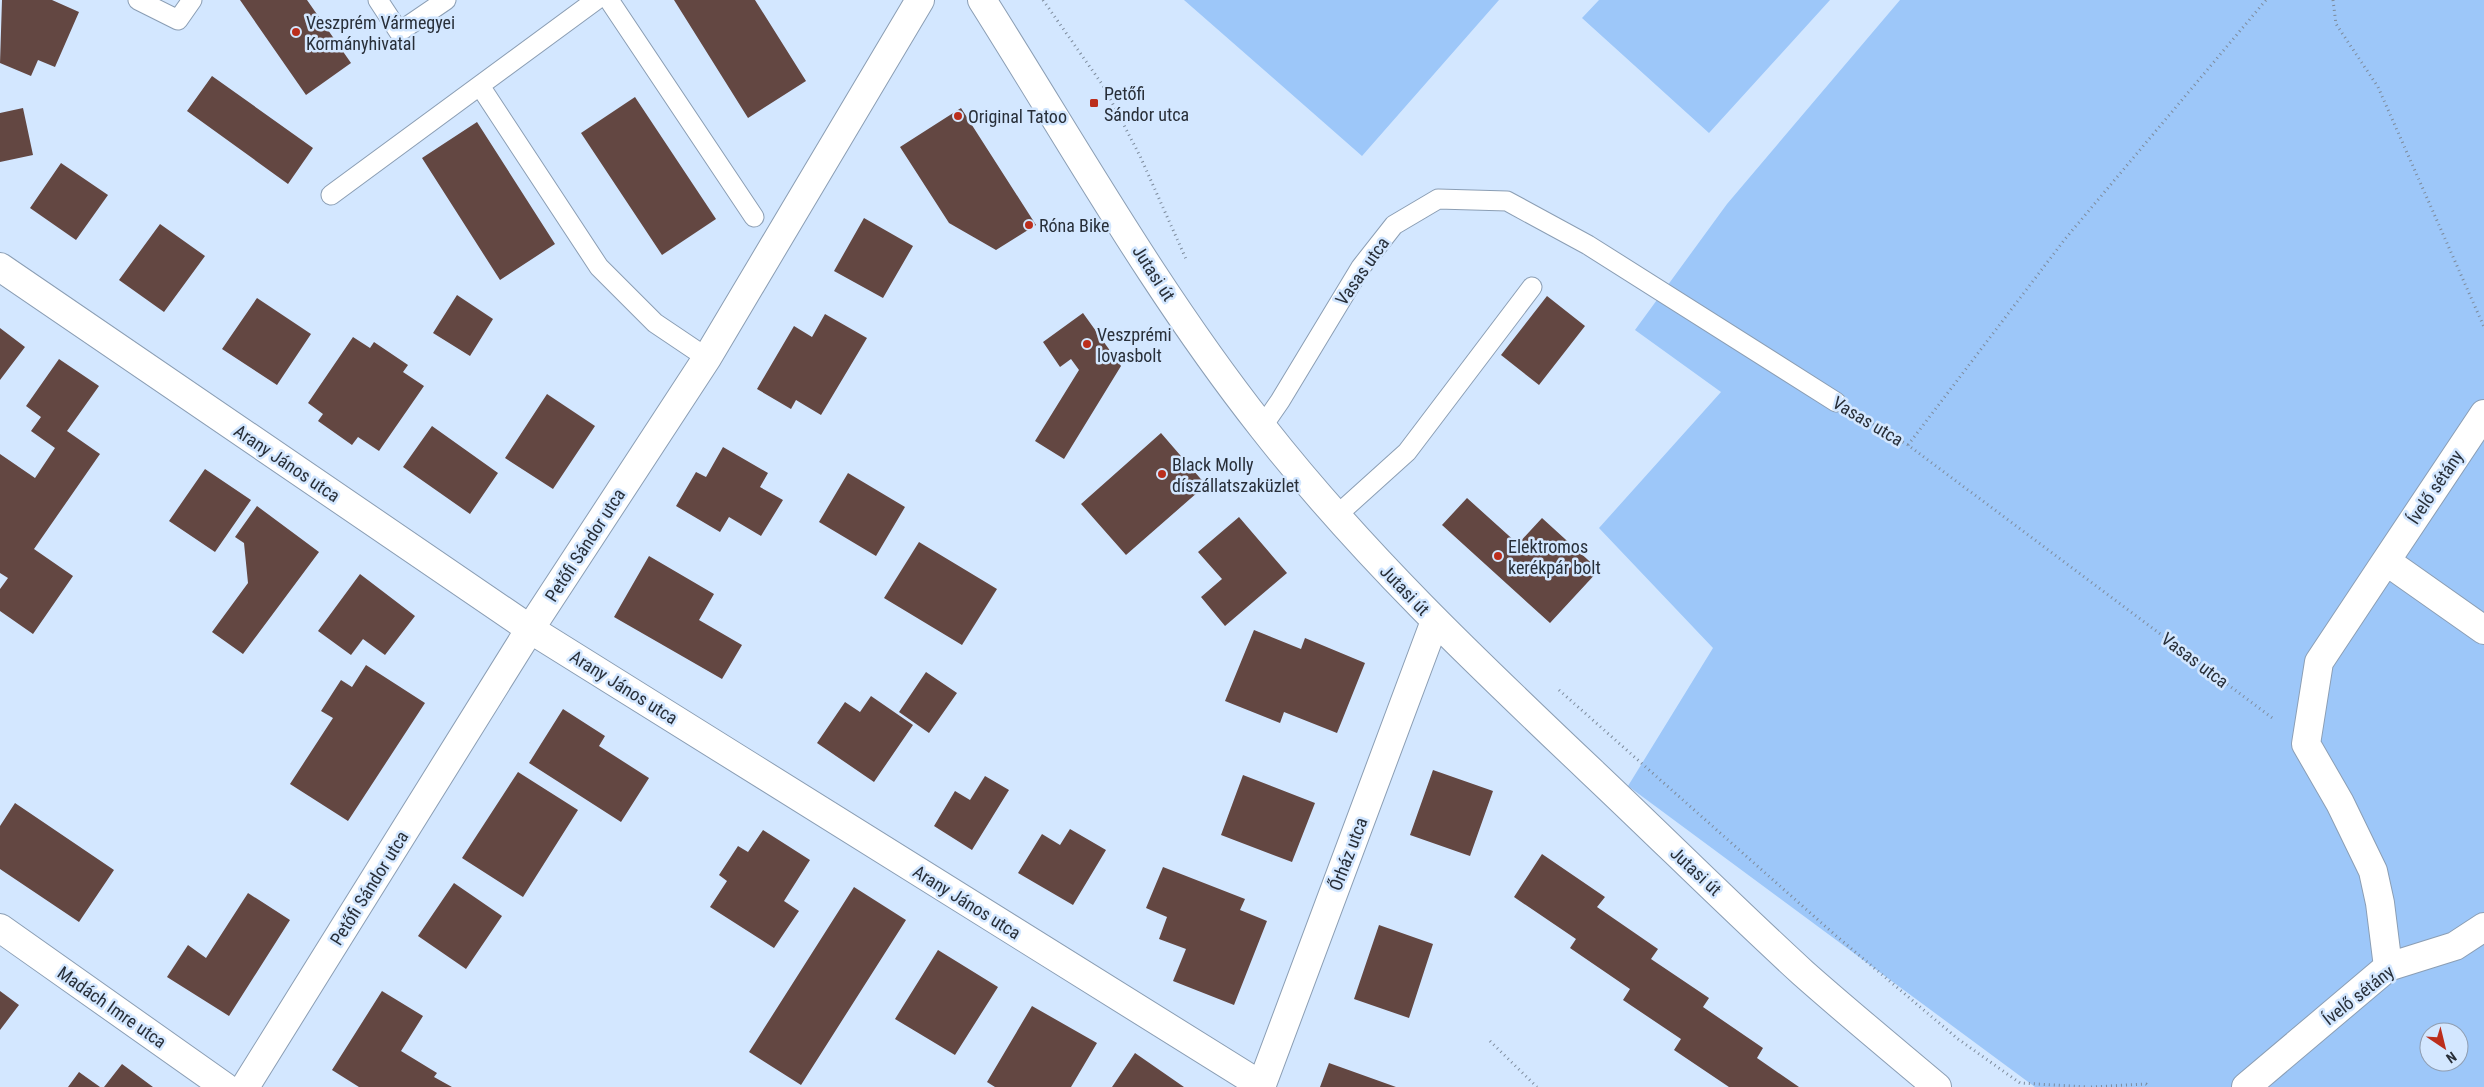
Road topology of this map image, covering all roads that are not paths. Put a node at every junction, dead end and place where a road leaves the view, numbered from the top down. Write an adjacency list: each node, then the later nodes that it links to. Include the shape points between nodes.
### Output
1 (138, 0): 2 (lane, via 178,20)
2 (192, 0)
3 (378, 0): 4 (lane, via 399,32)
4 (446, 0)
5 (596, 0): 9 (lane)
6 (609, 0): 11 (lane)
7 (920, 0): 14 (street, Petőfi Sándor utca)
8 (982, 0): 17 (street, Jutasi út, via 1156,277 1203,348)
9 (480, 86): 10 (lane); 14 (lane, via 599,268 655,323)
10 (331, 195)
11 (754, 217)
12 (0, 267): 21 (street, Arany János utca)
13 (1532, 288): 18 (lane, via 1407,452)
14 (707, 358): 21 (street, Petőfi Sándor utca)
15 (1836, 402): 17 (lane, Vasas utca, via 1588,245 1507,201 1438,199 1394,225 1361,267)
16 (2484, 414): 19 (street, Ívelő sétány)
17 (1262, 427): 18 (street, Jutasi út)
18 (1336, 516): 20 (street, Jutasi út)
19 (2386, 561): 22 (street); 25 (street, Ívelő sétány, via 2319,662 2306,744 2340,803 2372,871 2380,903)
20 (1435, 622): 28 (street, Őrház utca); 29 (street, Jutasi út, via 1803,973)
21 (530, 630): 27 (street, Petőfi Sándor utca); 28 (street, Arany János utca)
22 (2484, 630)
23 (2484, 927): 25 (street, Ívelő sétány, via 2455,946)
24 (0, 928): 26 (street, Madách Imre utca)
25 (2388, 967): 30 (street, Ívelő sétány)
26 (225, 1087)
27 (245, 1087)
28 (1262, 1087)
29 (1937, 1087)
30 (2246, 1087)

